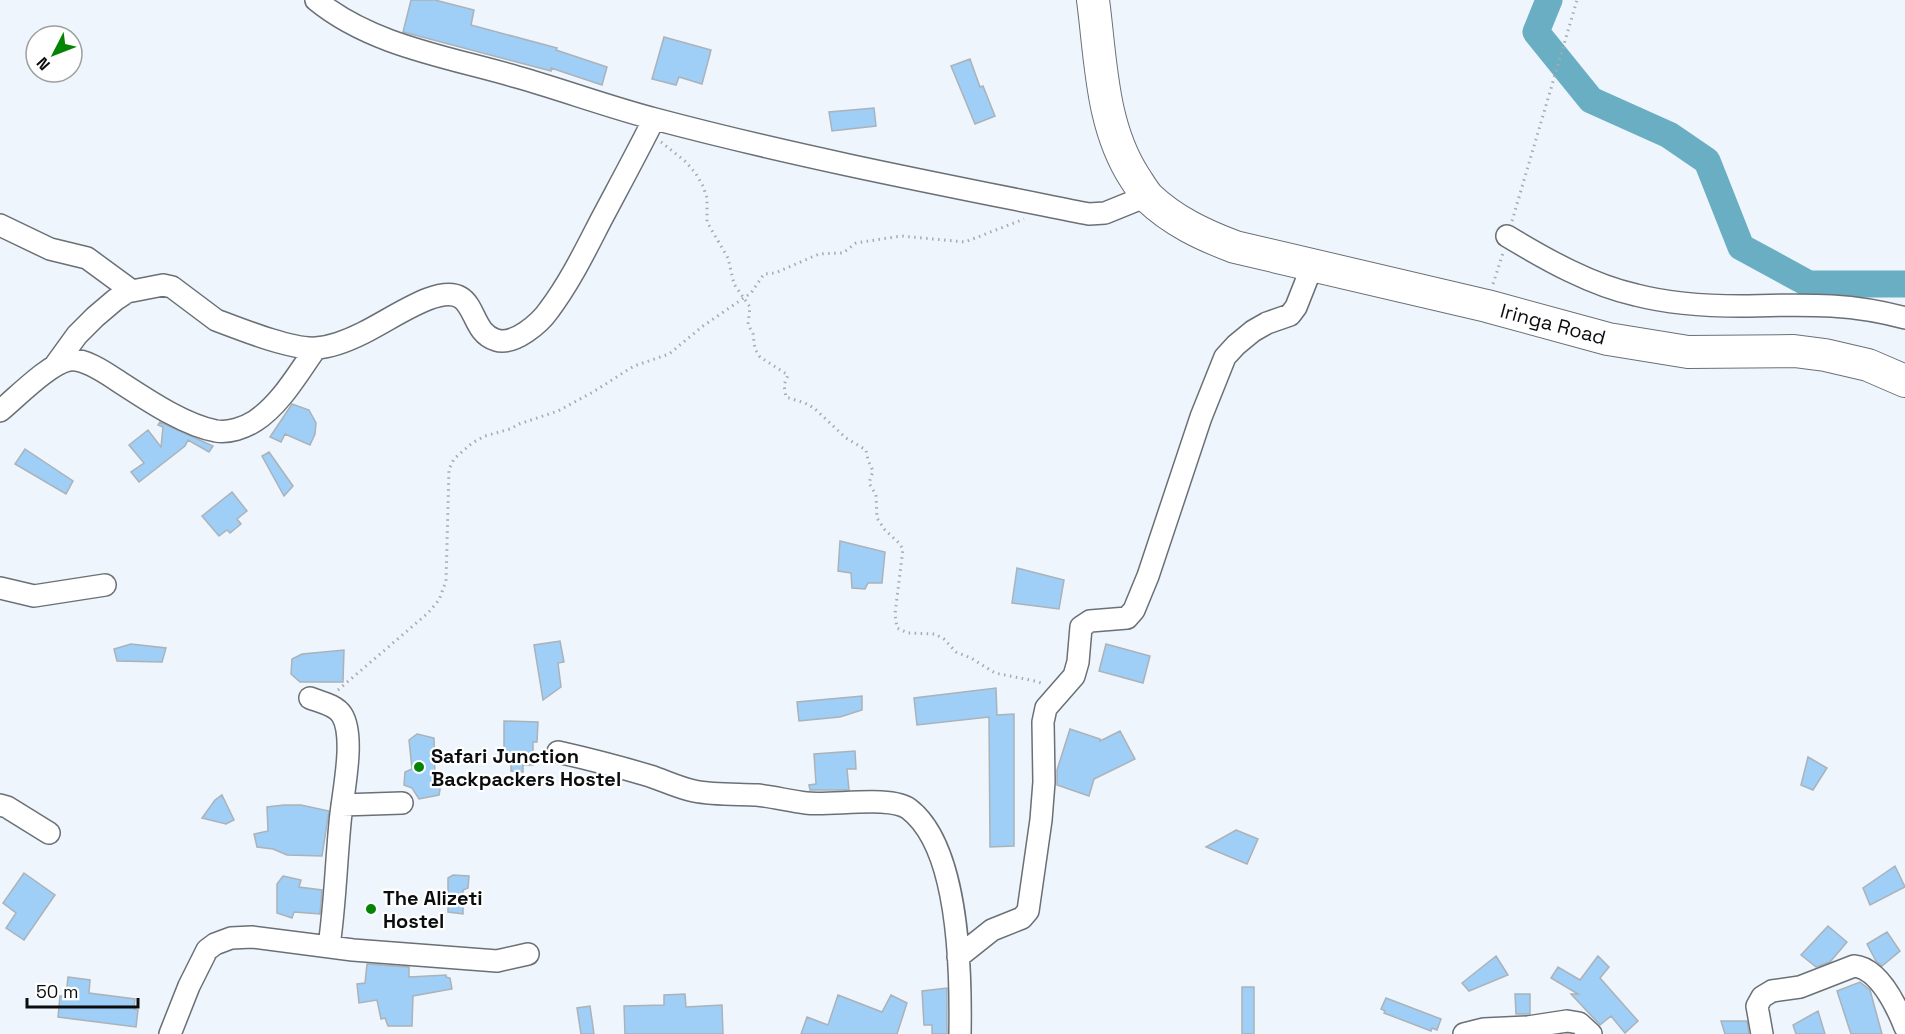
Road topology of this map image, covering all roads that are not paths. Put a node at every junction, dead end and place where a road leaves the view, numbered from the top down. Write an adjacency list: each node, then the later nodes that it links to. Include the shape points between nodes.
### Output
1 (316, 0): 3 (street, via 351,23 403,46 482,66)
2 (1093, 0): 4 (highway, Iringa Road, via 1108,116 1125,163)
3 (651, 125): 4 (street, via 1089,214 1105,213); 10 (street, via 575,271 533,328 498,341 477,323 463,299 443,296 336,344)
4 (1147, 196): 7 (highway, Iringa Road, via 1174,219 1204,236)
5 (0, 225): 8 (street, via 50,249 87,258)
6 (1507, 236): 9 (street, via 1553,262 1636,295 1720,305 1837,306)
7 (1313, 264): 12 (highway, Iringa Road, via 1608,339 1688,352 1794,351 1825,355 1868,364); 24 (street, via 1290,315 1253,331 1226,357 1134,610 1127,618 1090,621 1081,627 1074,676 1046,708 1043,722 1041,820 1028,911 1022,918 993,930)
8 (132, 291): 10 (street, via 172,287 216,320 281,342); 11 (street, via 95,317)
9 (1905, 318)
10 (316, 348): 11 (street, via 269,408 255,421 236,430 216,431 180,418 88,364 72,359)
11 (56, 364): 13 (street)
12 (1905, 381)
13 (0, 411)
14 (105, 585): 15 (street, via 34,596)
15 (0, 588)
16 (317, 700): 20 (street, via 342,713 347,730)
17 (558, 752): 24 (street, via 693,790 806,803 902,805 927,829 939,851 954,905)
18 (402, 803): 20 (street)
19 (0, 805): 21 (street)
20 (342, 805): 22 (street)
21 (49, 833)
22 (329, 946): 23 (street, via 497,962); 27 (street, via 252,937 214,944 200,963)
23 (528, 954)
24 (958, 957): 28 (street)
25 (1905, 1027): 31 (street, via 1882,986 1868,971 1854,966 1762,997 1757,1006)
26 (1542, 1029): 29 (street, via 1484,1029); 30 (street, via 1567,1021 1580,1023)
27 (170, 1034)
28 (960, 1034)
29 (1468, 1034)
30 (1591, 1034)
31 (1762, 1034)

